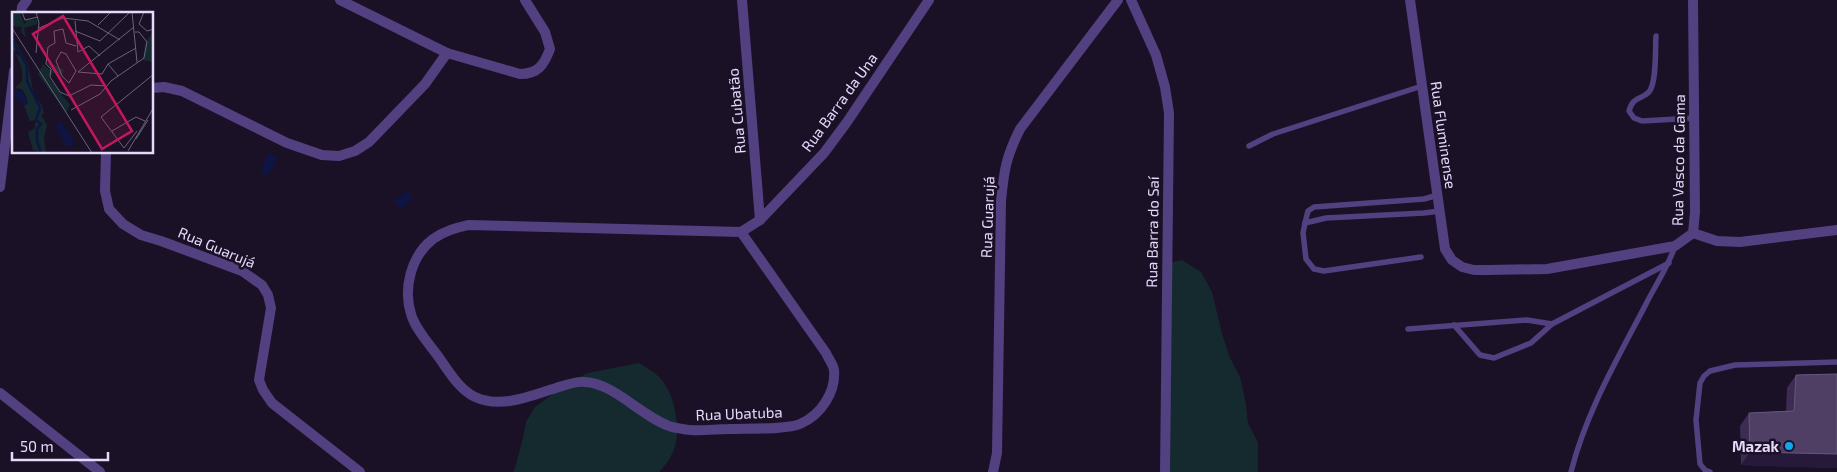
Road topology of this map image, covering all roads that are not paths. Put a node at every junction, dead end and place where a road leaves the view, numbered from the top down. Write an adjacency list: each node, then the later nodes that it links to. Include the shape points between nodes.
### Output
1 (27, 0): 10 (street)
2 (340, 0): 12 (street)
3 (525, 0): 12 (street, via 550,49 533,73 520,74)
4 (742, 0): 22 (street, Rua Cubatão)
5 (929, 0): 22 (street, Rua Barra da Una, via 824,153)
6 (1118, 0): 38 (street, Rua Guarujá, via 1020,129 1009,150 1001,201 997,453)
7 (1131, 0): 39 (street, Rua Barra do Saí, via 1156,55 1169,113)
8 (1410, 0): 13 (street, Rua Fluminense)
9 (1693, 0): 16 (street, Rua Vasco da Gama)
10 (21, 12)
11 (1656, 36): 16 (lane, via 1653,84 1648,93 1630,104 1629,110 1634,118 1642,121)
12 (447, 53): 15 (street, via 425,84 369,142 339,156 322,156 287,143 182,91)
13 (1422, 86): 17 (lane, via 1273,134); 20 (street, Rua Fluminense)
14 (12, 88): 19 (street)
15 (154, 88)
16 (1694, 118): 26 (street, Rua Vasco da Gama)
17 (1249, 146)
18 (106, 154): 37 (street, Rua Guarujá, via 105,191 109,209 123,224 141,235 242,271 262,285 271,308 259,380 263,390 272,403)
19 (0, 187)
20 (1438, 195): 21 (street, Rua Fluminense); 23 (lane, via 1424,199 1314,207 1308,211)
21 (1440, 211): 23 (lane, via 1326,218); 30 (street, Rua Fluminense, via 1445,249)
22 (760, 220): 25 (street, Rua Barra da Una)
23 (1304, 223): 28 (lane, via 1306,259 1314,269 1324,271)
24 (1837, 230): 26 (street, via 1740,242 1717,241)
25 (741, 232): 25 (street, Rua Ubatuba, via 468,226 452,229 433,239 418,255 410,272 411,315 451,375 475,397 516,401 585,382 602,386 655,420 691,430 800,424 814,414 831,394 834,368)
26 (1693, 233): 27 (street, Rua Vasco da Gama)
27 (1675, 246): 29 (lane); 30 (street, Rua Vasco da Gama, via 1546,268 1474,270)
28 (1421, 257)
29 (1669, 263): 31 (lane); 40 (lane, via 1591,412)
30 (1462, 267)
31 (1552, 324): 32 (lane, via 1527,320); 32 (lane, via 1531,343 1494,358 1480,355)
32 (1454, 326): 33 (lane)
33 (1408, 329)
34 (1837, 362): 41 (lane, via 1735,365 1710,371 1704,376 1700,383 1696,420 1700,464)
35 (0, 393): 36 (street)
36 (100, 472)
37 (360, 472)
38 (993, 472)
39 (1165, 472)
40 (1572, 472)
41 (1710, 472)

